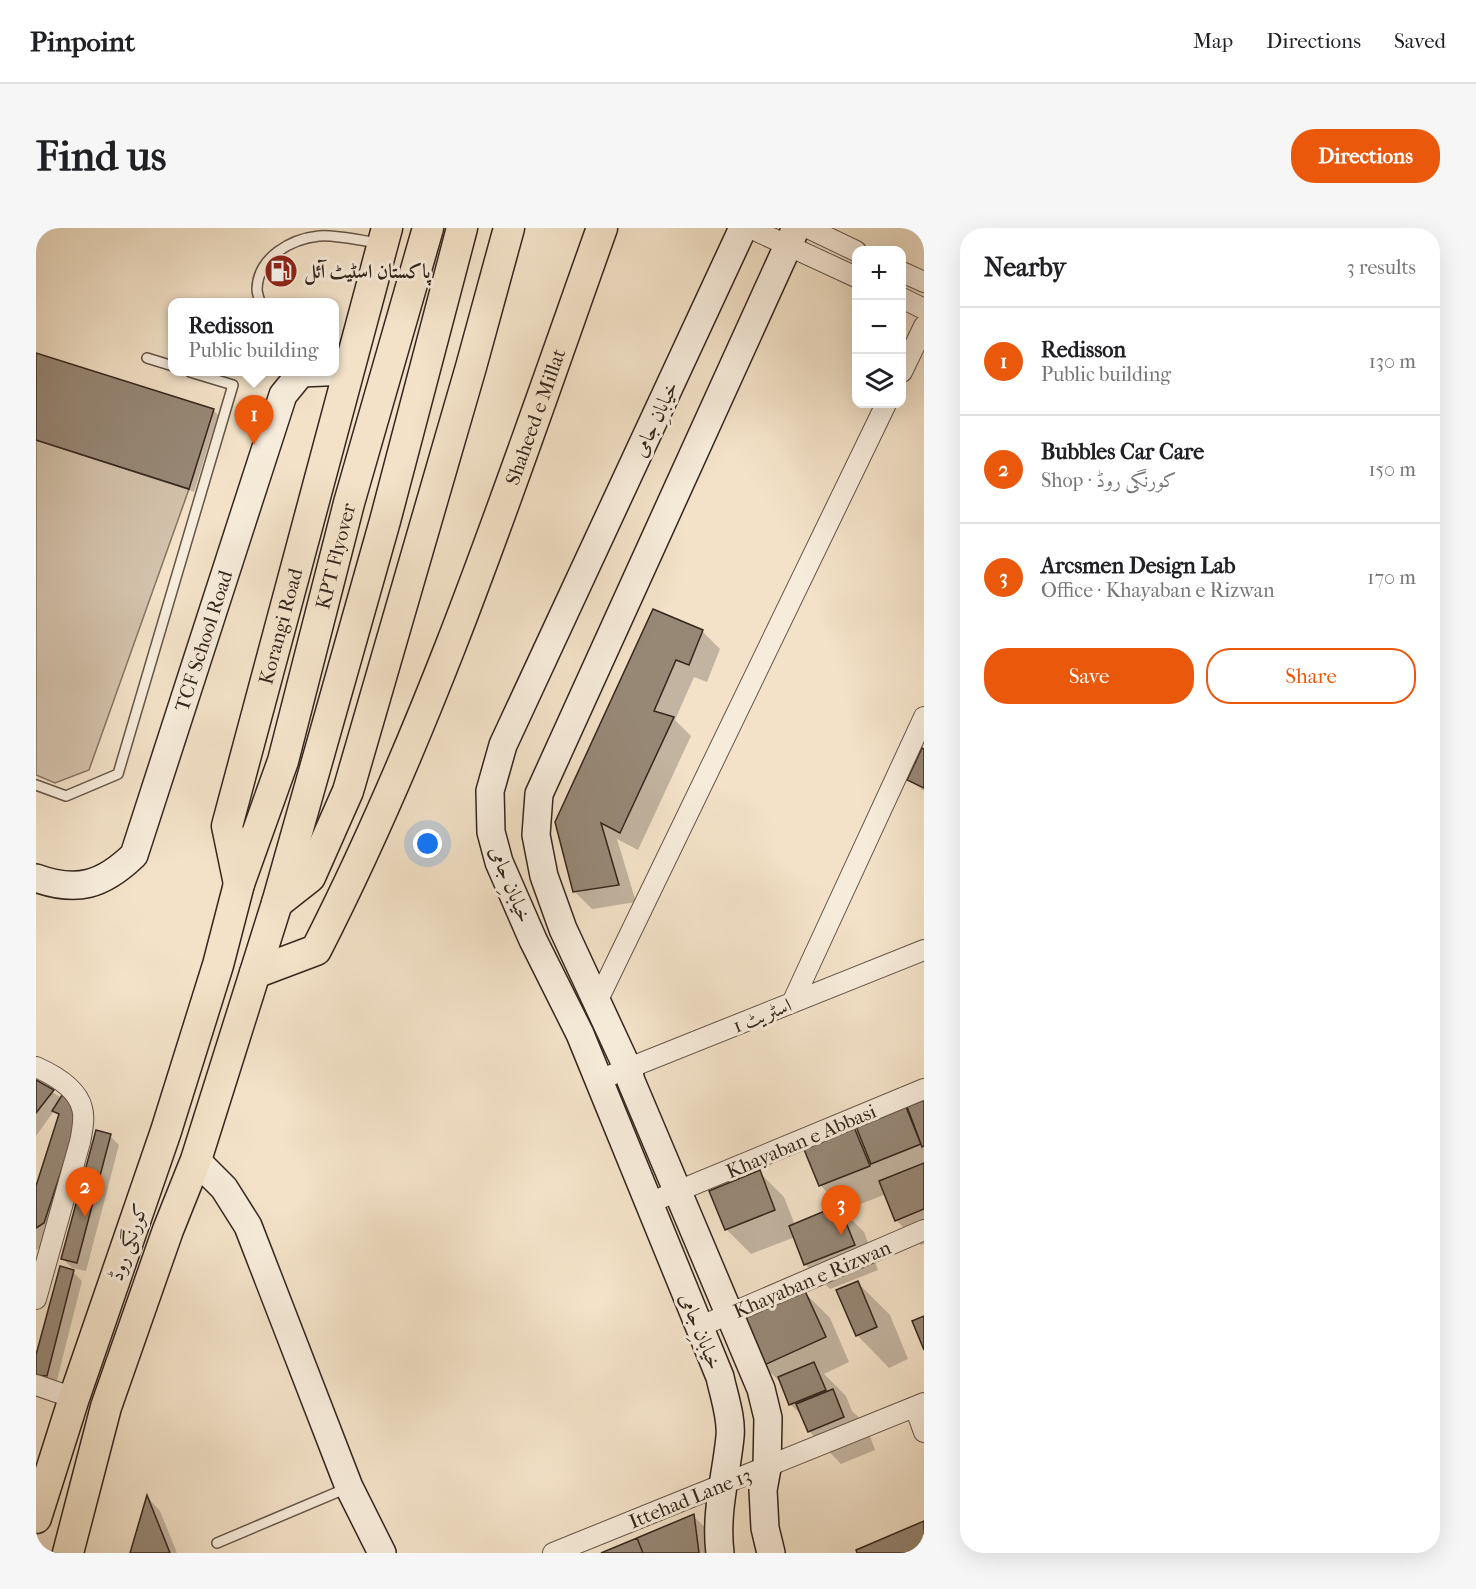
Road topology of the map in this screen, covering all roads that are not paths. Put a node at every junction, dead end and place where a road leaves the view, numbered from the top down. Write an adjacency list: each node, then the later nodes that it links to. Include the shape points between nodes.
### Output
1 (428, 228): 28 (main road, KPT Flyover, via 349,503 283,761)
2 (462, 228): 29 (main road, KPT Flyover, via 385,522)
3 (509, 228): 29 (main road, via 348,791 310,877)
4 (602, 228): 32 (main road, Shaheed e Millat, via 468,605 347,889 316,950)
5 (743, 228): 37 (main road, خیابانِ جامی, via 503,745 490,791 491,832 499,862)
6 (750, 228): 7 (street)
7 (798, 234): 9 (street); 10 (street); 33 (main road, خیابانِ جامی, via 539,794 536,835 544,876 563,929)
8 (384, 236): 13 (lane, via 320,235 288,244 273,254 262,273 257,289); 21 (main road, Korangi Road)
9 (852, 250)
10 (852, 274)
11 (906, 274): 12 (street)
12 (924, 282)
13 (259, 298)
14 (906, 300): 15 (street)
15 (924, 309)
16 (924, 326): 19 (street)
17 (147, 358): 18 (lane)
18 (168, 364)
19 (906, 364)
20 (339, 371): 21 (main road, TCF School Road)
21 (348, 371): 28 (main road, Korangi Road, via 227,826)
22 (203, 376): 26 (lane, via 233,385 118,774 66,796)
23 (298, 376): 27 (main road, TCF School Road, via 283,395 134,855 118,871 98,881 74,886)
24 (884, 408): 33 (street)
25 (924, 717): 34 (street)
26 (36, 785)
27 (36, 878)
28 (239, 884): 31 (main road, KPT Flyover)
29 (277, 903): 32 (main road, KPT Flyover)
30 (924, 950): 34 (street, اسٹریٹ 1)
31 (218, 965): 48 (main road, کورنگی روڈ, via 166,1131)
32 (253, 980): 39 (main road, کورنگی روڈ)
33 (597, 1002): 36 (main road, خیابانِ جامی)
34 (792, 1003): 36 (street, اسٹریٹ 1)
35 (36, 1067): 43 (street, via 64,1083 82,1109 80,1142)
36 (629, 1075): 37 (street, اسٹریٹ 1); 40 (main road, خیابانِ جامی)
37 (601, 1085): 41 (main road, خیابانِ جامی)
38 (924, 1089): 40 (street, Khayaban e Abbasi)
39 (198, 1151): 53 (main road, via 248,1226); 56 (main road, کورنگی روڈ, via 106,1407)
40 (675, 1185): 41 (street, Khayaban e Abbasi); 45 (main road, خیابانِ جامی)
41 (645, 1195): 46 (main road, خیابانِ جامی)
42 (924, 1230): 45 (street, Khayaban e Rizwan)
43 (43, 1249): 44 (street)
44 (36, 1299)
45 (728, 1315): 46 (street, Khayaban e Rizwan); 51 (main road, خیابانِ جامی, via 761,1389 768,1418)
46 (699, 1327): 52 (main road, خیابانِ جامی, via 720,1377 728,1415 730,1435)
47 (36, 1384): 48 (street)
48 (74, 1398): 54 (main road, کورنگی روڈ)
49 (919, 1405): 50 (street); 51 (street, Ittehad Lane 13)
50 (924, 1432)
51 (767, 1468): 52 (street, Ittehad Lane 13); 60 (main road, خیابانِ جامی, via 764,1519)
52 (723, 1486): 58 (street, Ittehad Lane 13); 59 (main road, خیابانِ جامی, via 717,1527)
53 (349, 1487): 55 (lane); 57 (main road)
54 (36, 1518)
55 (217, 1543)
56 (69, 1553)
57 (382, 1553)
58 (553, 1553)
59 (720, 1553)
60 (771, 1553)

